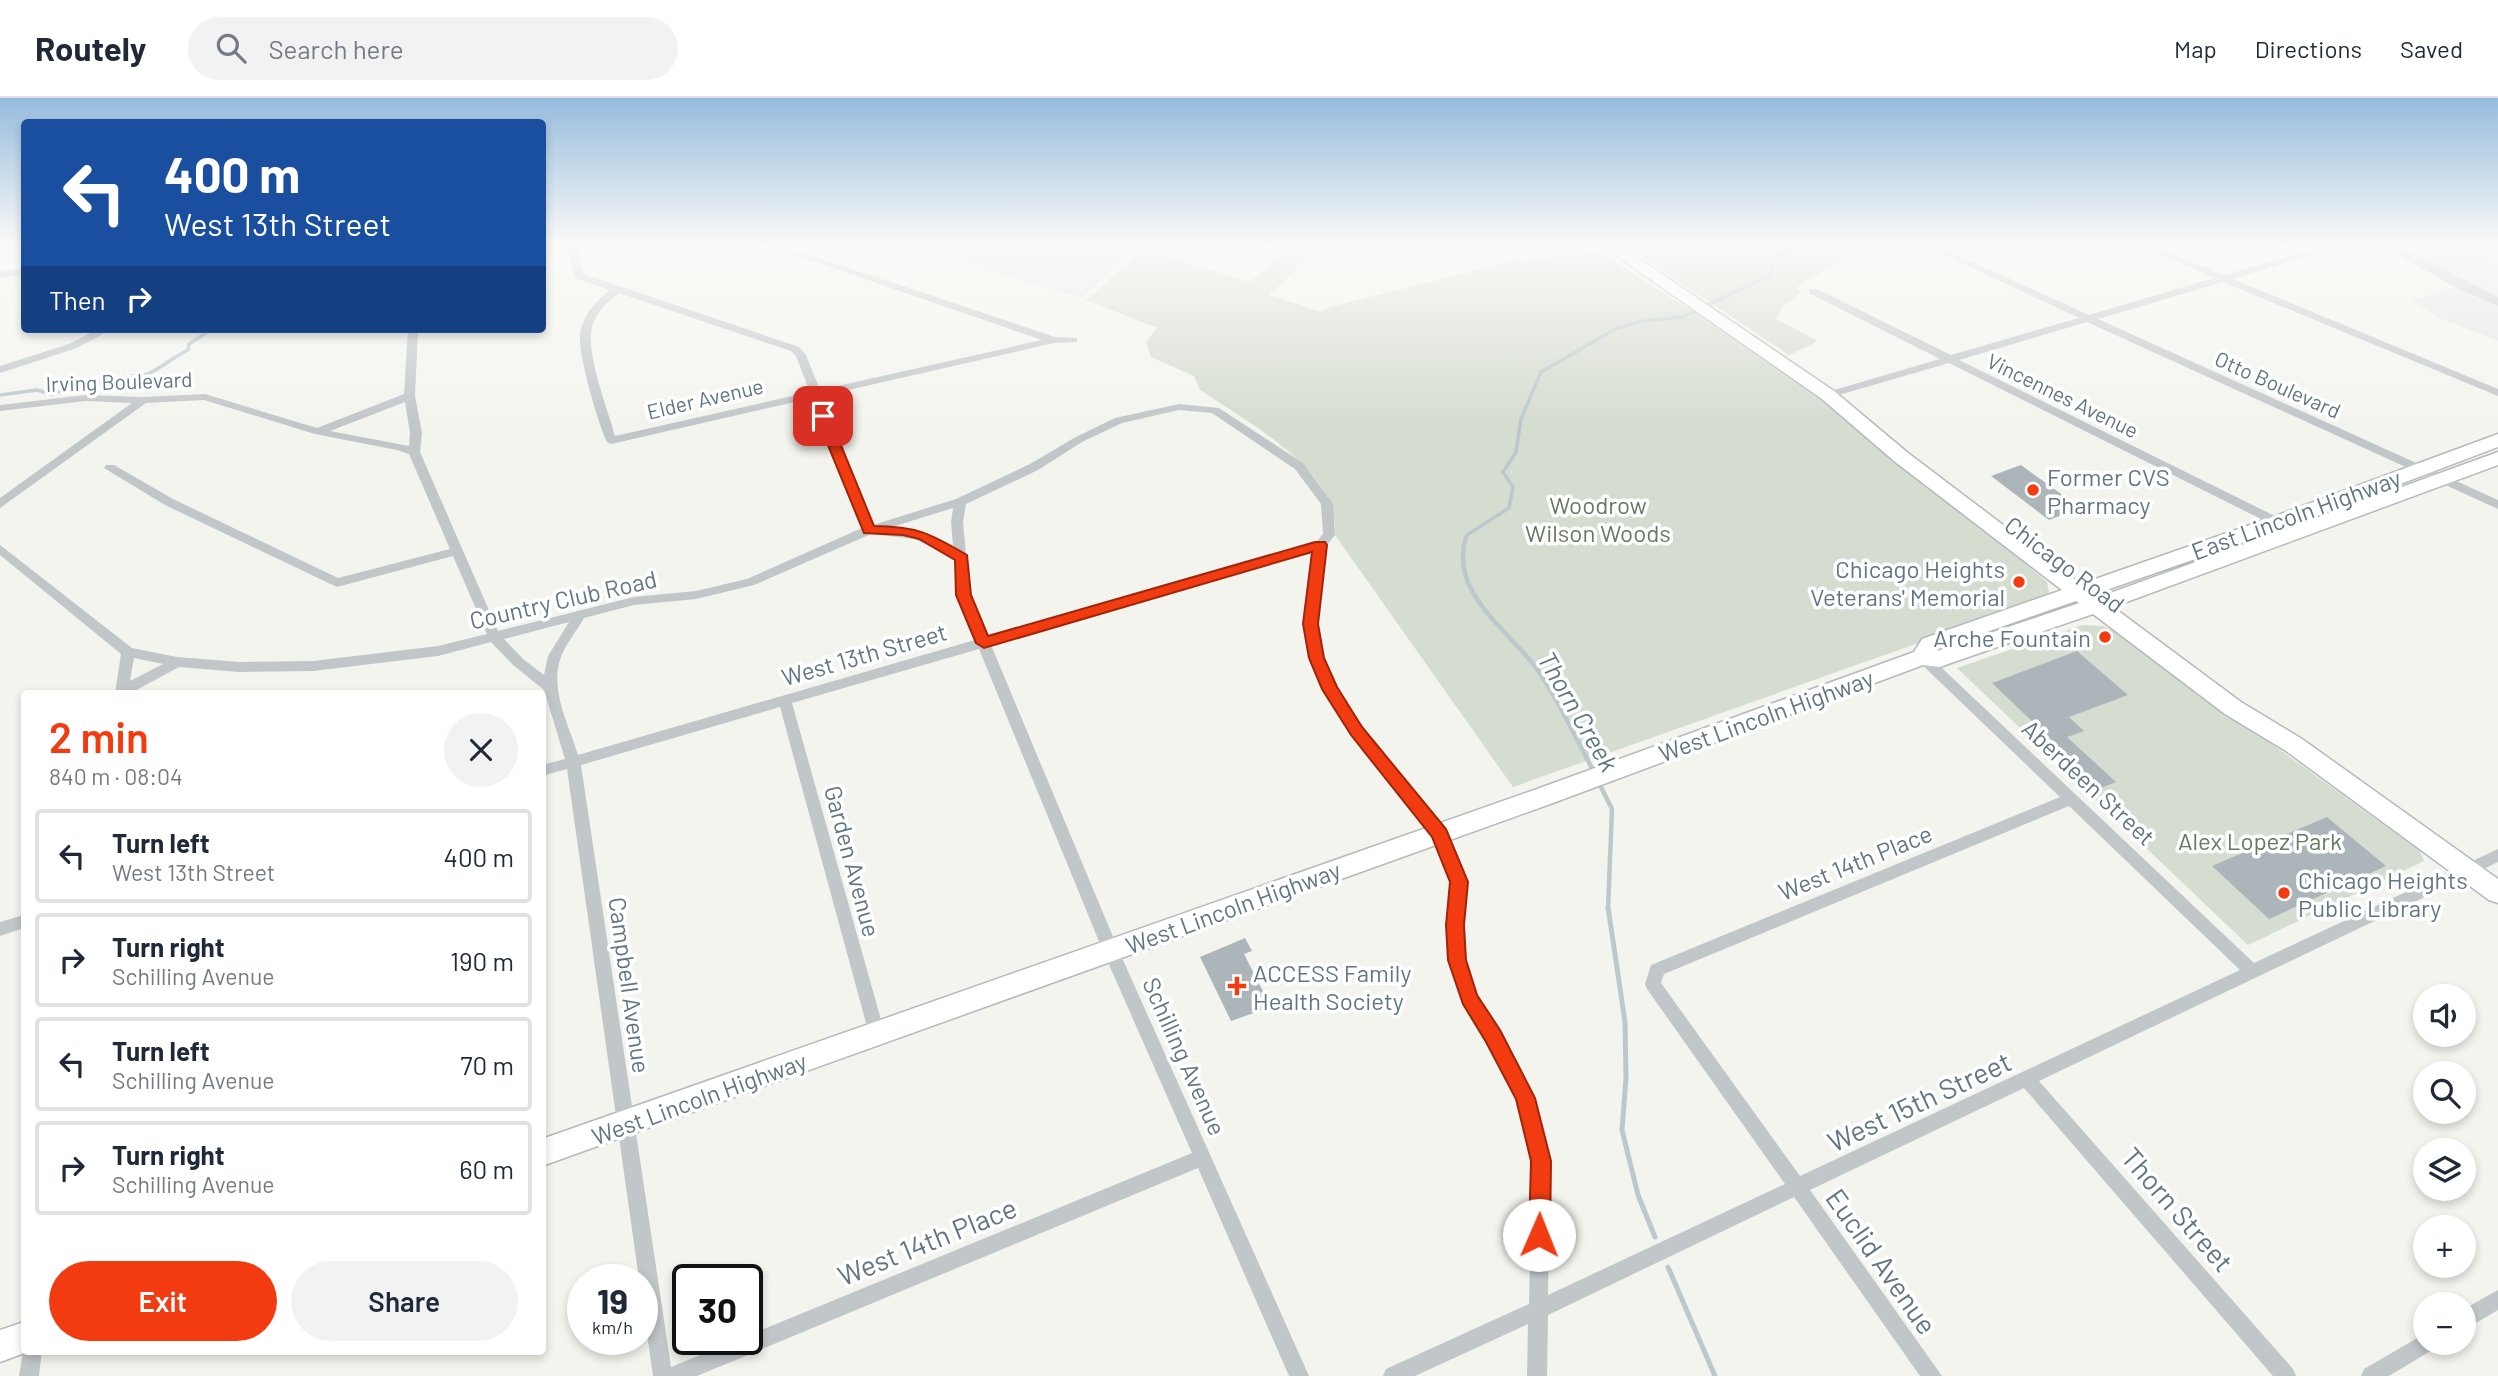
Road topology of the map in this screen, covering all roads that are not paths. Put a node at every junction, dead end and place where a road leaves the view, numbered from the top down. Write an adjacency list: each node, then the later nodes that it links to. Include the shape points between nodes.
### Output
1 (598, 305): 17 (street, Elder Avenue, via 584,337 611,440)
2 (667, 305): 17 (street, via 794,349 801,355)
3 (949, 305): 13 (street)
4 (1699, 305): 10 (main road, Chicago Road)
5 (1838, 305): 15 (street, Vincennes Avenue)
6 (2057, 305): 9 (street, Otto Boulevard)
7 (2134, 305): 9 (street)
8 (2286, 305): 18 (street)
9 (2086, 318): 15 (street); 28 (street, Otto Boulevard)
10 (1728, 325): 19 (main road, Chicago Road)
11 (99, 333): 16 (street)
12 (413, 333): 20 (street)
13 (1054, 340): 14 (street); 17 (street, Elder Avenue)
14 (1073, 340)
15 (1948, 359): 19 (street); 33 (street, Vincennes Avenue)
16 (0, 370)
17 (814, 393): 34 (street)
18 (2498, 393)
19 (1828, 395): 40 (main road, Chicago Road, via 1868,416)
20 (409, 396): 23 (street); 25 (street, via 416,433)
21 (143, 400): 22 (street, Irving Boulevard, via 86,398); 23 (street, Irving Boulevard, via 205,397); 31 (street)
22 (0, 408)
23 (319, 432): 25 (street, Irving Boulevard)
24 (2498, 440): 28 (main road, East Lincoln Highway)
25 (414, 452): 38 (street)
26 (2498, 458): 29 (main road, East Lincoln Highway)
27 (110, 468): 38 (street, via 169,502 337,583)
28 (2419, 470): 29 (street, Otto Boulevard); 33 (main road, East Lincoln Highway)
29 (2441, 480): 32 (street, Otto Boulevard); 35 (main road, East Lincoln Highway)
30 (960, 502): 34 (street, Country Club Road); 36 (street, Country Club Road, via 1119,420 1179,407 1215,410 1299,466 1327,504 1329,535); 39 (street, Schilling Avenue, via 957,522)
31 (0, 504)
32 (2498, 505)
33 (2277, 523): 35 (street, Vincennes Avenue); 40 (main road, East Lincoln Highway)
34 (869, 530): 39 (street, via 903,530 924,536); 41 (street, Country Club Road, via 750,582 696,595 634,601)
35 (2297, 532): 40 (main road, East Lincoln Highway)
36 (1320, 545): 43 (street, West 13th Street); 54 (street, Country Club Road, via 1311,624 1317,658 1357,731)
37 (0, 549): 44 (street, Country Club Road)
38 (457, 551): 42 (street)
39 (962, 558): 43 (street, Schilling Avenue, via 963,595)
40 (2095, 596): 45 (main road, West Lincoln Highway, via 1940,659); 56 (main road, Chicago Road, via 2233,708 2294,745)
41 (579, 616): 42 (street, Country Club Road); 47 (street, Campbell Avenue, via 554,651)
42 (495, 638): 46 (street, Country Club Road, via 438,651 313,666); 47 (street)
43 (984, 643): 50 (street, West 13th Street); 60 (street, Schilling Avenue)
44 (128, 652): 46 (street, Country Club Road); 48 (street)
45 (1922, 657): 53 (street, Aberdeen Street); 54 (main road, West Lincoln Highway)
46 (177, 662): 49 (street)
47 (550, 687): 51 (street, Campbell Avenue)
48 (122, 690)
49 (126, 690)
50 (785, 701): 51 (street, West 13th Street); 63 (street, Garden Avenue)
51 (573, 762): 52 (street, West 13th Street); 65 (street, Campbell Avenue)
52 (546, 770)
53 (2071, 799): 61 (street, West 14th Place); 62 (street, Aberdeen Street)
54 (1440, 834): 60 (main road, West Lincoln Highway); 70 (street, Country Club Road, via 1459,882 1455,925 1461,973 1469,998 1525,1098 1541,1161)
55 (2498, 855): 56 (street, West 15th Street)
56 (2467, 870): 57 (main road, Chicago Road); 62 (street, West 15th Street)
57 (2498, 892)
58 (21, 923): 59 (street)
59 (0, 929)
60 (1111, 951): 63 (main road, West Lincoln Highway); 67 (street, Schilling Avenue)
61 (1657, 970): 68 (street, Euclid Avenue, via 1653,984)
62 (2253, 972): 64 (street, West 15th Street)
63 (877, 1034): 65 (main road, West Lincoln Highway)
64 (2027, 1079): 68 (street, West 15th Street); 83 (street, Thorn Street)
65 (626, 1124): 66 (main road, West Lincoln Highway); 77 (street, Campbell Avenue)
66 (546, 1152)
67 (1203, 1157): 78 (street, West 14th Place); 79 (street, Schilling Avenue)
68 (1798, 1187): 70 (street, West 15th Street); 82 (street, Euclid Avenue)
69 (2495, 1306): 71 (street)
70 (1538, 1310): 80 (street, West 15th Street); 81 (street, Country Club Road)
71 (2476, 1315)
72 (21, 1339): 73 (main road)
73 (0, 1346)
74 (2413, 1350): 84 (street)
75 (32, 1355): 76 (street)
76 (29, 1376)
77 (663, 1376)
78 (673, 1376)
79 (1299, 1376)
80 (1393, 1376)
81 (1537, 1376)
82 (1932, 1376)
83 (2286, 1376)
84 (2371, 1376)

